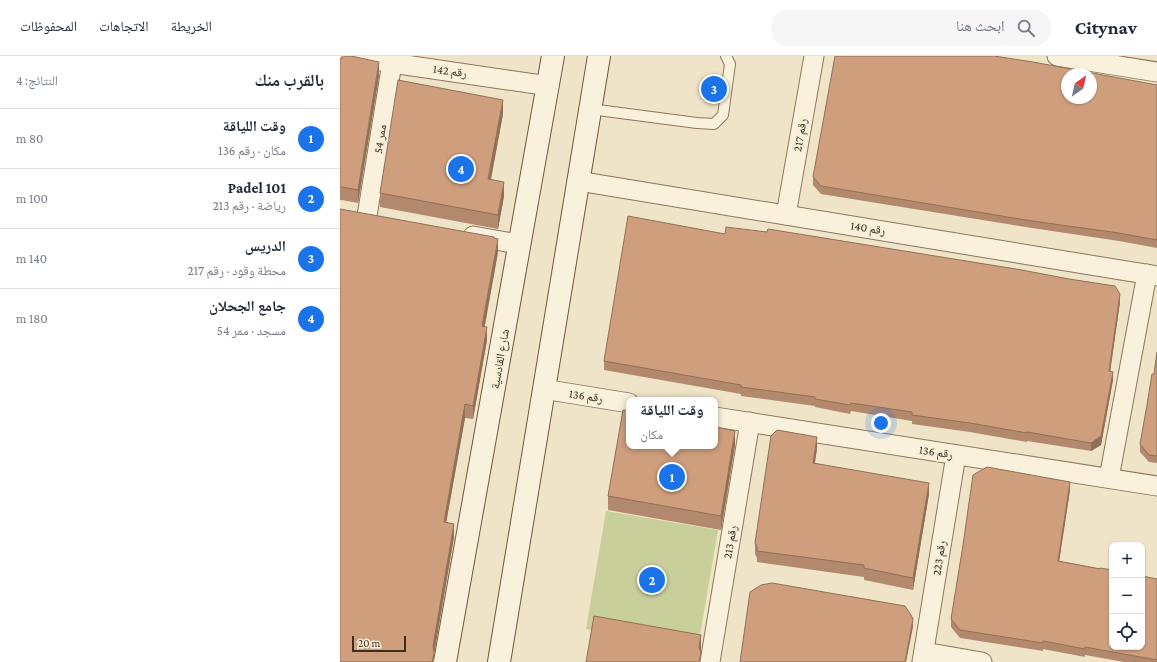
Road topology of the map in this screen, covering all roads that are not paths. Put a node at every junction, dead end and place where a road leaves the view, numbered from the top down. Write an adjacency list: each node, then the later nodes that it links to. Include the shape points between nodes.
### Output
1 (352, 56): 7 (street, رقم 142)
2 (553, 56): 9 (street, شارع القادسية)
3 (599, 56): 10 (street)
4 (726, 56): 10 (lane, via 730,64 723,115 714,124)
5 (814, 56): 12 (street, رقم 217)
6 (1057, 56): 8 (street)
7 (392, 63): 9 (street, رقم 142); 13 (street, ممر 54)
8 (1157, 72)
9 (549, 86): 25 (street, شارع القادسية)
10 (590, 109): 11 (street)
11 (578, 181): 12 (street, رقم 140); 17 (street)
12 (786, 215): 16 (street, رقم 140)
13 (368, 216)
14 (458, 233): 15 (street)
15 (518, 244)
16 (1152, 275): 22 (street)
17 (543, 389): 18 (street, رقم 136); 26 (street)
18 (626, 403)
19 (718, 417): 20 (street, رقم 136)
20 (750, 422): 21 (street, رقم 136); 27 (street, رقم 213)
21 (956, 455): 22 (street, رقم 136); 24 (street, رقم 223)
22 (1108, 478): 23 (street, رقم 136)
23 (1157, 486)
24 (923, 657): 28 (street)
25 (445, 662)
26 (499, 662)
27 (710, 662)
28 (982, 662)

